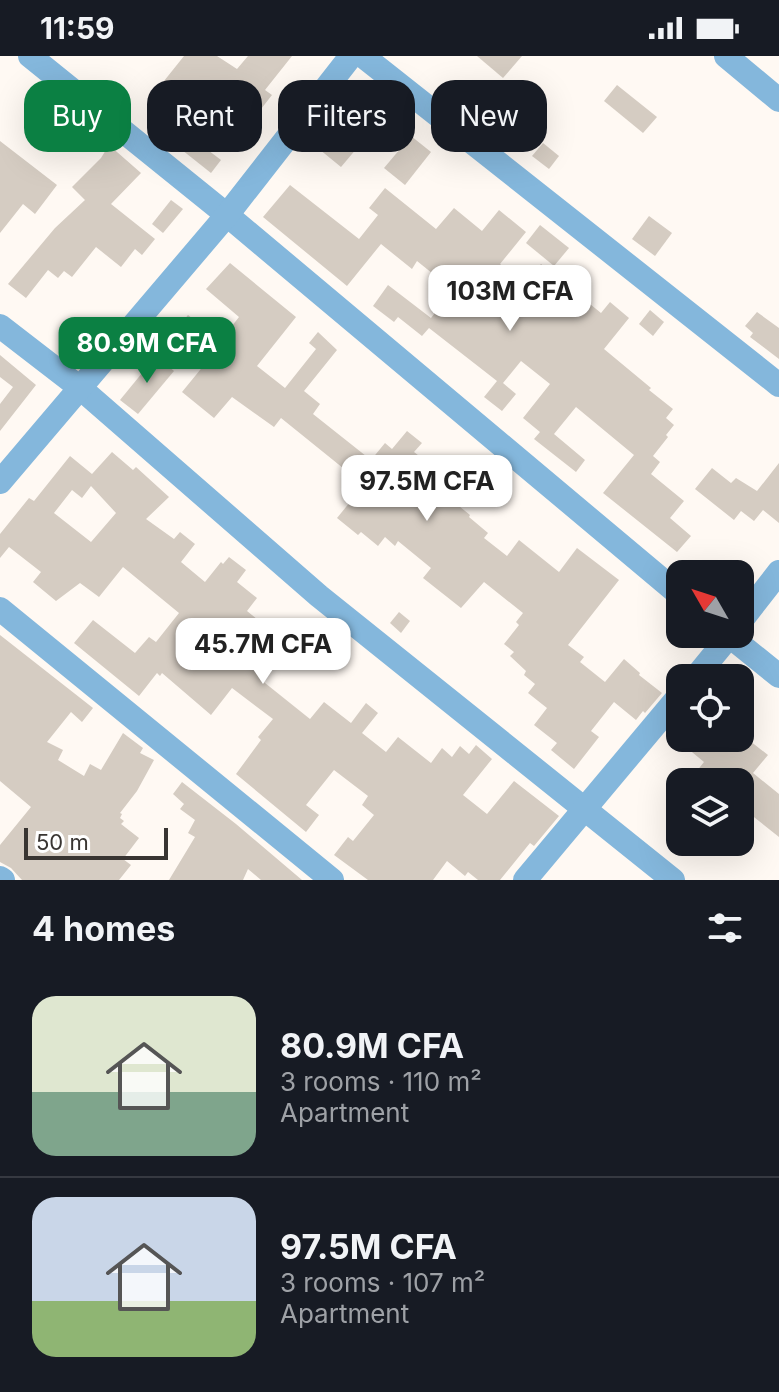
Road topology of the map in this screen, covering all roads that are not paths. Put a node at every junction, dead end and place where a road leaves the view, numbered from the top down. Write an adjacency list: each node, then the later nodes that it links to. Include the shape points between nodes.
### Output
1 (30, 56): 6 (street)
2 (351, 56): 6 (street)
3 (363, 56): 8 (street)
4 (726, 56): 5 (street)
5 (779, 100)
6 (227, 215): 9 (street); 12 (street)
7 (0, 326): 9 (street)
8 (779, 385)
9 (79, 387): 10 (street); 20 (street, via 319,596)
10 (0, 482)
11 (779, 572): 13 (street)
12 (666, 583)
13 (754, 604)
14 (0, 609): 21 (street)
15 (719, 648): 17 (street)
16 (749, 648): 18 (street)
17 (706, 664)
18 (779, 676)
19 (666, 712): 20 (street)
20 (585, 810): 22 (street); 23 (street)
21 (332, 880)
22 (525, 880)
23 (673, 880)

